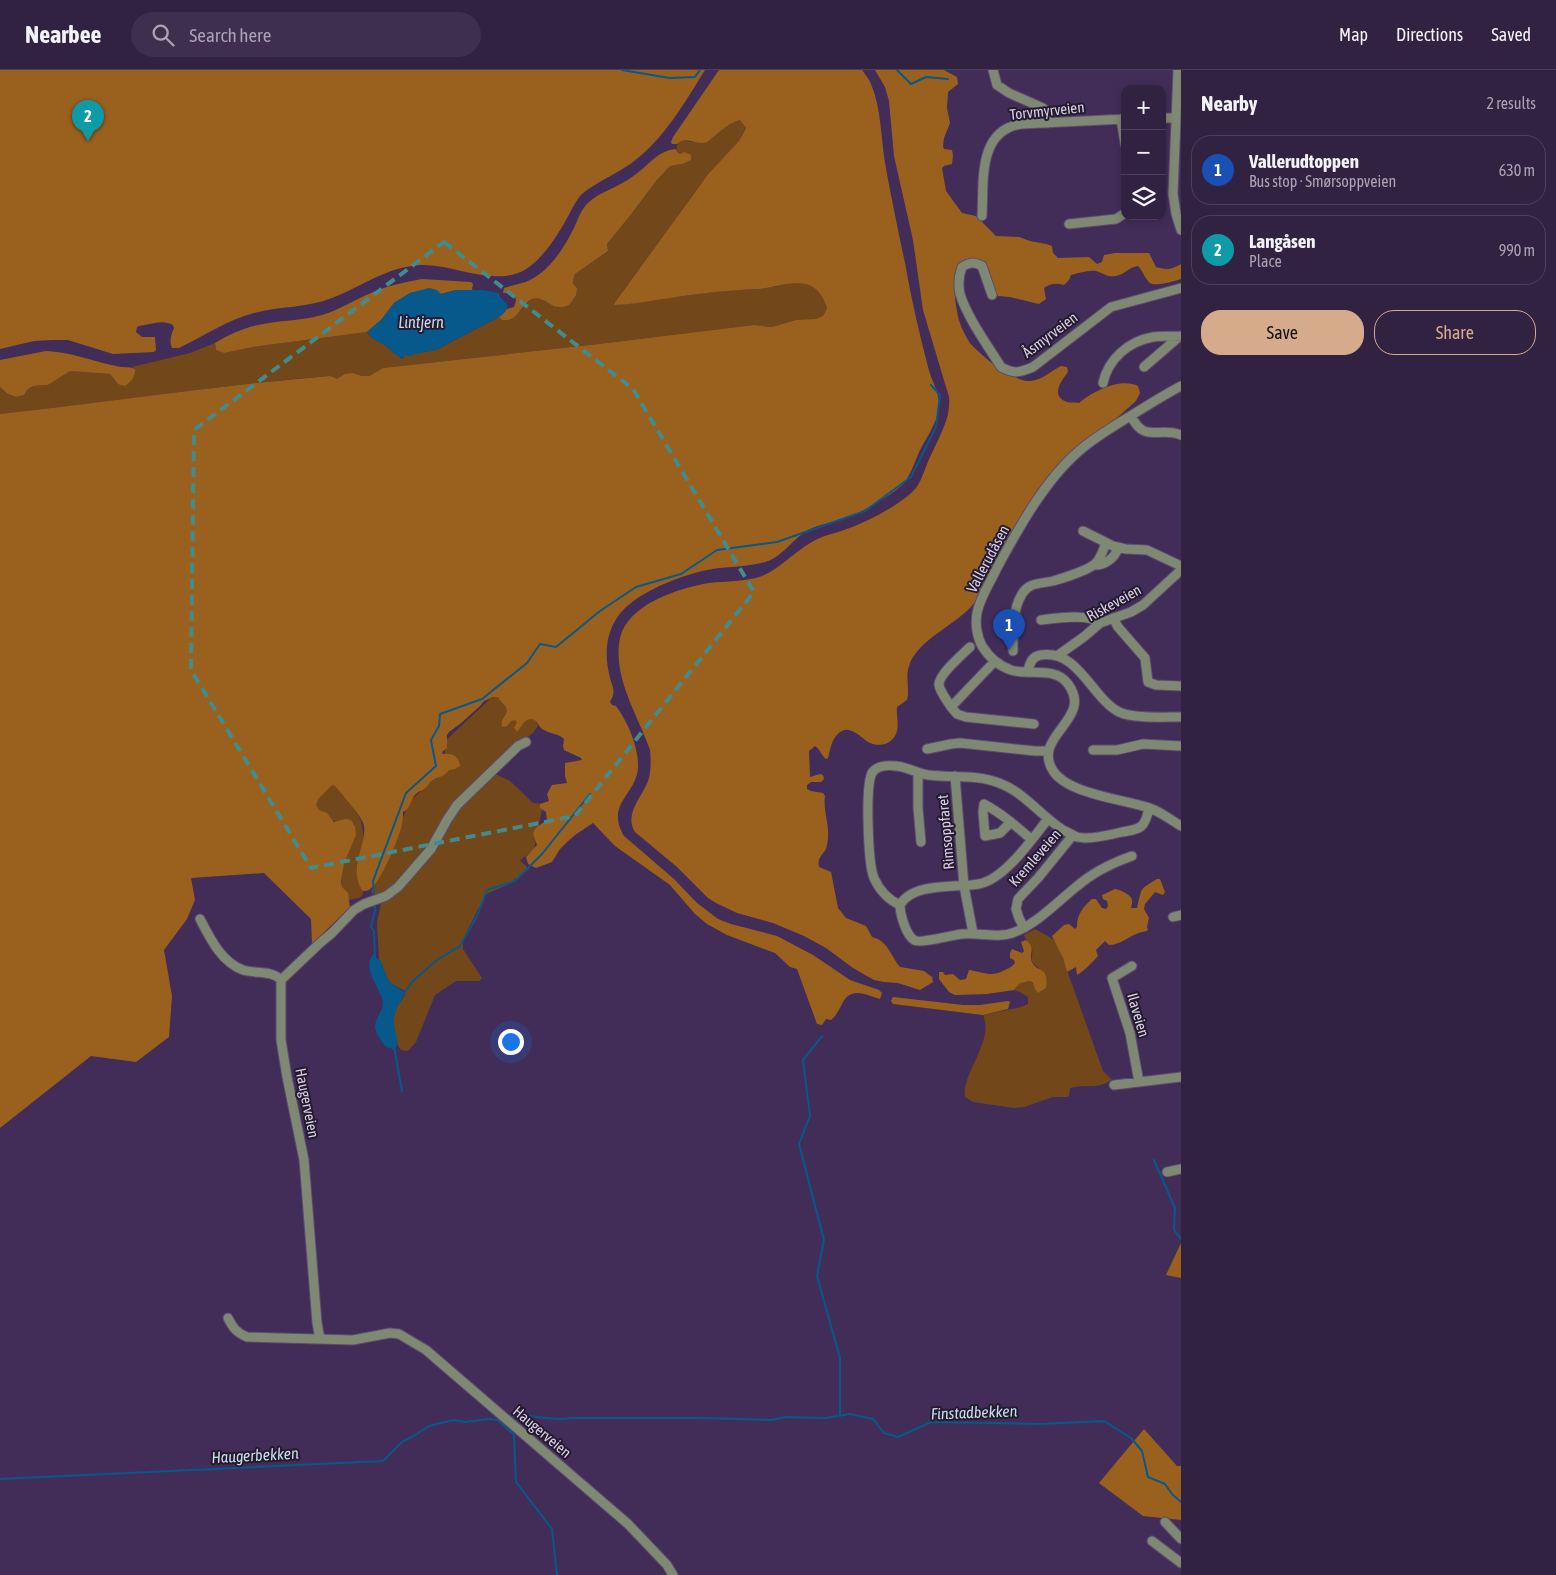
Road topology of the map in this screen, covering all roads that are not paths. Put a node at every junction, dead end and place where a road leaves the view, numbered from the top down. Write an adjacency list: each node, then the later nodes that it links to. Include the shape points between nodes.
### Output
1 (993, 70): 6 (street, via 998,85 1043,108)
2 (1178, 70): 4 (street)
3 (1166, 118): 4 (street)
4 (1176, 118): 10 (street, via 1173,194)
5 (1121, 119): 6 (street, Torvmyrveien)
6 (1048, 123): 7 (street, Torvmyrveien, via 1009,127 994,139 985,163)
7 (982, 216)
8 (1121, 216): 9 (street, via 1116,220)
9 (1069, 224)
10 (1181, 230)
11 (1181, 288): 12 (street, Åsmyrveien, via 1110,307 1033,367 1020,372 1010,372 1001,367 965,304 959,284 962,267 969,262 982,266)
12 (992, 295)
13 (1180, 336): 14 (street); 15 (street, via 1148,338 1124,350 1110,364)
14 (1144, 367)
15 (1102, 383)
16 (1181, 386): 17 (street, Vallerudåsen)
17 (1131, 416): 18 (street, via 1137,427 1144,431); 31 (street, Vallerudåsen, via 1098,436 1071,458 1024,520 983,596 977,617 980,642)
18 (1181, 435)
19 (1083, 531): 20 (street)
20 (1106, 543): 21 (street); 22 (street)
21 (1118, 548): 22 (street, via 1104,564); 23 (street, via 1147,550)
22 (1094, 565): 29 (street, via 1026,589 1016,608)
23 (1181, 566)
24 (1181, 570): 25 (street, Riskeveien, via 1143,605)
25 (1113, 618): 27 (street, Riskeveien); 33 (street, via 1145,658 1148,682)
26 (1041, 620): 27 (street, via 1084,617 1094,618)
27 (1100, 623): 30 (street, Riskeveien)
28 (970, 646): 34 (street, via 939,682)
29 (1013, 651)
30 (1057, 656): 32 (street, via 1035,657); 35 (street, via 1073,666 1109,705 1121,713)
31 (995, 660): 32 (street, Vallerudåsen, via 1011,670); 34 (street)
32 (1028, 672): 41 (street, Vallerudåsen, via 1060,677 1074,696 1071,716 1052,739)
33 (1181, 686)
34 (951, 707): 36 (street, via 966,717)
35 (1181, 717)
36 (1034, 724)
37 (526, 742): 58 (street, via 457,805 431,849 398,887 354,910)
38 (1181, 746): 40 (street, via 1143,744 1117,750)
39 (927, 749): 41 (street, via 960,743)
40 (1093, 750)
41 (1048, 751): 44 (street, via 1052,769 1066,782 1103,797)
42 (918, 773): 43 (street); 50 (street); 53 (street, via 900,766 882,766 871,774 869,785 872,872 882,891)
43 (955, 776): 45 (street, via 1000,783); 52 (street, Rimsoppfaret)
44 (1150, 808): 47 (street); 48 (street, Kremleveien, via 1145,823 1138,829 1093,836)
45 (1048, 819): 48 (street); 49 (street, Rimsoppfaret)
46 (1010, 822): 49 (street)
47 (1181, 826)
48 (1073, 835): 55 (street, Kremleveien, via 1018,899 1016,909)
49 (1031, 839): 52 (street, Rimsoppfaret, via 992,878)
50 (921, 842)
51 (1132, 856): 55 (street, via 1090,876)
52 (964, 886): 53 (street, Rimsoppfaret, via 920,890 909,895); 56 (street, Rimsoppfaret)
53 (900, 905): 56 (street, via 908,933 916,941)
54 (200, 919): 58 (street, via 212,942 230,961 242,969 272,974)
55 (1024, 928): 56 (street, via 1006,935)
56 (974, 933)
57 (1132, 966): 60 (street, Ilaveien, via 1112,978 1130,1033)
58 (281, 980): 65 (street, Haugerveien, via 281,1040 304,1160)
59 (1181, 1077): 60 (street)
60 (1140, 1082): 61 (street)
61 (1114, 1085)
62 (1181, 1169): 63 (street)
63 (1167, 1172)
64 (228, 1318): 65 (street, Haugerveien, via 239,1334 247,1337)
65 (320, 1339): 70 (street, Haugerveien, via 353,1340 390,1333 415,1342 628,1524)
66 (1165, 1522): 67 (street)
67 (1181, 1539)
68 (1152, 1541): 69 (street)
69 (1181, 1563)
70 (673, 1575)

